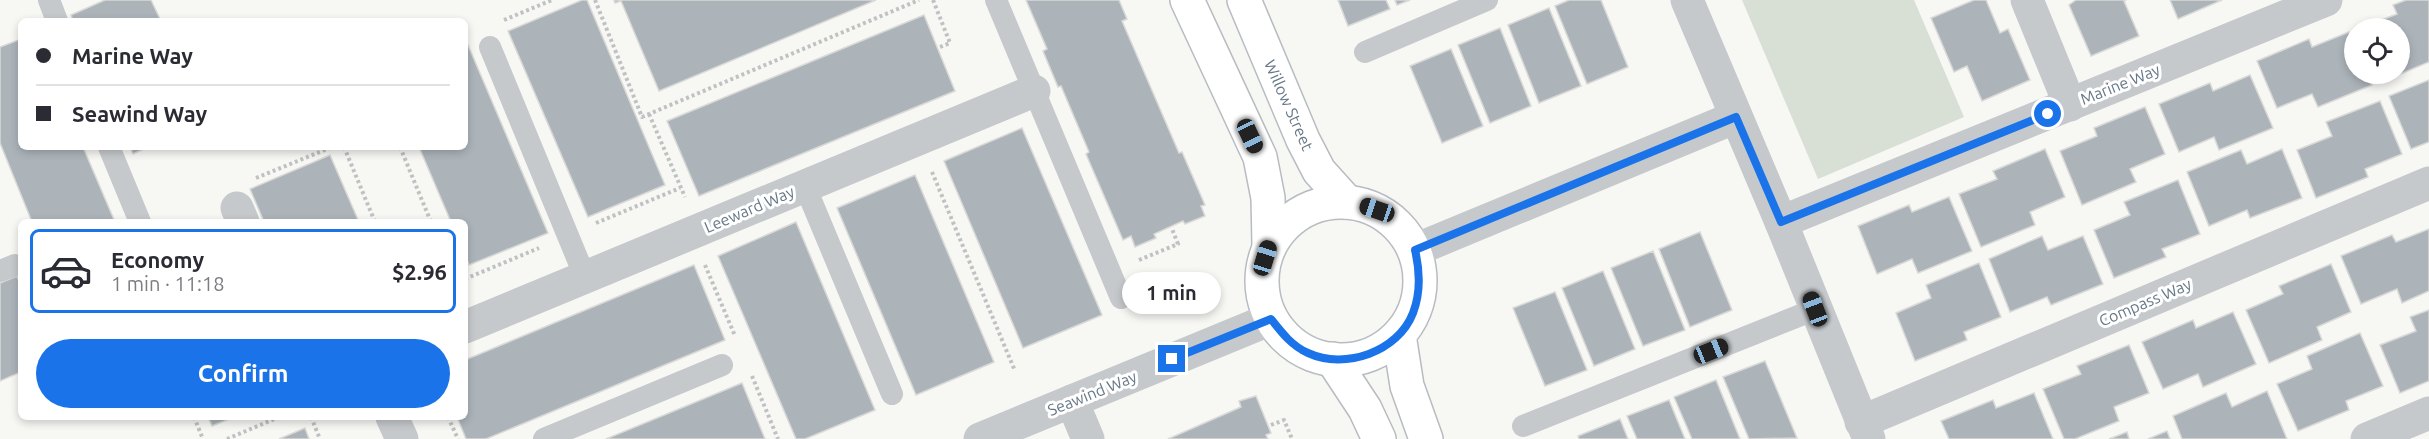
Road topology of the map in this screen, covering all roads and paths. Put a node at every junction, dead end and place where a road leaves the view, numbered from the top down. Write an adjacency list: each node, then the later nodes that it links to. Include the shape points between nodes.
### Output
1 (49, 0): 14 (lane)
2 (552, 0): 15 (path)
3 (595, 0): 21 (path, via 642,117)
4 (919, 0): 21 (path)
5 (933, 0): 17 (path, via 950,43)
6 (996, 0): 19 (lane)
7 (1186, 0): 38 (street, via 1260,157 1268,198)
8 (1244, 0): 31 (street, Willow Street, via 1303,140 1319,171)
9 (1487, 0): 18 (lane)
10 (1687, 0): 22 (street)
11 (2026, 0): 20 (street)
12 (2326, 0): 13 (street, Marine Way)
13 (2263, 12): 20 (street, Marine Way)
14 (56, 18)
15 (502, 21)
16 (490, 47): 42 (lane)
17 (940, 47)
18 (1365, 52)
19 (1034, 91): 23 (street, Leeward Way); 41 (lane)
20 (2070, 105): 35 (street, Marine Way)
21 (650, 114): 29 (path)
22 (1736, 117): 35 (street); 40 (street)
23 (918, 138): 28 (street, Leeward Way); 51 (path)
24 (110, 150): 32 (lane)
25 (345, 150): 33 (path)
26 (401, 150): 34 (path)
27 (2429, 183): 62 (street, Compass Way)
28 (805, 186): 42 (street, Leeward Way); 52 (lane)
29 (680, 188): 30 (path); 36 (path)
30 (685, 199)
31 (1347, 202): 38 (street, via 1329,202 1305,210 1284,225); 40 (street, via 1377,210 1397,224)
32 (139, 219)
33 (374, 219)
34 (430, 219)
35 (1781, 222): 45 (street)
36 (595, 224)
37 (1172, 229): 41 (path, via 1178,244)
38 (1269, 245): 46 (street, via 1262,270 1262,295)
39 (542, 247): 43 (path)
40 (1415, 250): 48 (street, via 1419,291 1413,315)
41 (1111, 272): 44 (lane)
42 (585, 277): 47 (street, Leeward Way)
43 (468, 278)
44 (1121, 298)
45 (1815, 309): 61 (lane); 62 (street)
46 (1271, 319): 49 (street, via 1287,339 1308,353); 53 (street, Seawind Way)
47 (468, 326)
48 (1399, 335): 49 (street, via 1380,350 1357,358); 73 (street, via 1407,386)
49 (1332, 359): 72 (street, via 1365,409)
50 (722, 364): 68 (lane)
51 (1015, 371)
52 (892, 394)
53 (1072, 401): 69 (street, Seawind Way); 70 (street)
54 (2429, 413): 74 (street)
55 (195, 420): 63 (path)
56 (272, 420): 64 (path)
57 (312, 420): 65 (path)
58 (393, 420): 66 (street)
59 (449, 420): 67 (path)
60 (1270, 425): 71 (path, via 1284,420)
61 (1523, 426)
62 (1865, 430)
63 (203, 439)
64 (227, 439)
65 (320, 439)
66 (402, 439)
67 (458, 439)
68 (544, 439)
69 (980, 439)
70 (1088, 439)
71 (1292, 439)
72 (1378, 439)
73 (1426, 439)
74 (2367, 439)

